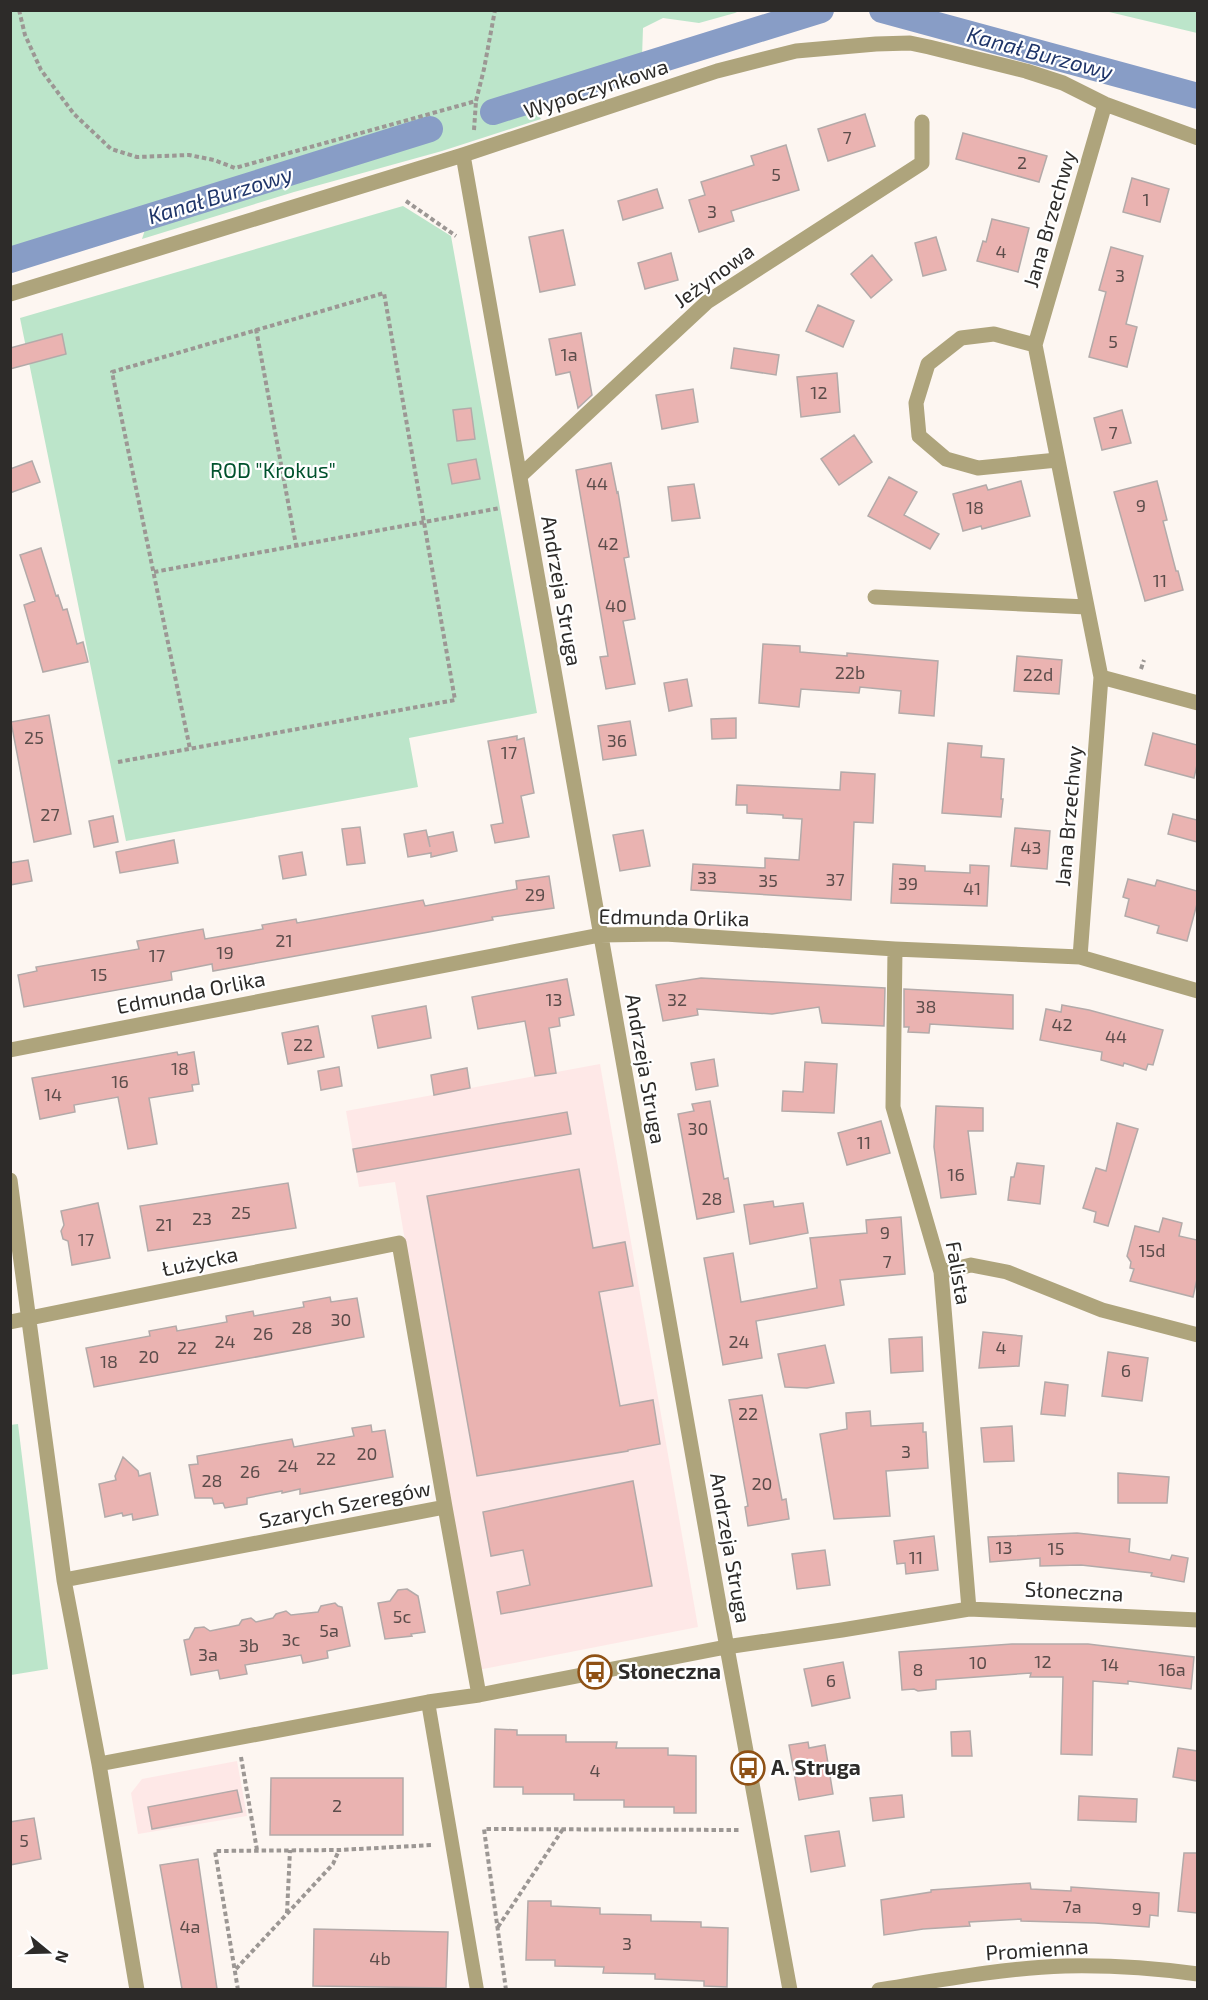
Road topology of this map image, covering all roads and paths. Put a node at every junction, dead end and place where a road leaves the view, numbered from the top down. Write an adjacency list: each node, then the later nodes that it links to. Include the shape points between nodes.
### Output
1 (19, 10): 3 (path, via 40,70 74,114 111,149 137,157 189,155 235,168)
2 (495, 10): 3 (path)
3 (476, 101): 7 (path)
4 (1105, 104): 6 (street, Wypoczynkowa); 7 (street, Wypoczynkowa, via 1063,83 1026,71 910,43 876,44 796,51 738,65); 12 (street, Jana Brzechwy)
5 (922, 122): 14 (street, Jeżynowa, via 922,164 707,303)
6 (1197, 138)
7 (468, 154): 10 (street, Wypoczynkowa); 14 (street, Andrzeja Struga)
8 (406, 201): 9 (path, via 456,235)
9 (458, 247)
10 (10, 294)
11 (256, 329): 16 (path, via 384,293); 17 (path); 18 (path, via 112,372)
12 (1035, 345): 13 (street, Jana Brzechwy); 13 (street, via 994,334 961,338 952,344 928,364 916,403 919,436 946,459 978,468)
13 (1058, 460): 20 (street, Jana Brzechwy)
14 (520, 476): 25 (street, Andrzeja Struga)
15 (500, 508): 16 (path)
16 (424, 522): 17 (path); 23 (path, via 455,700)
17 (296, 545): 18 (path)
18 (154, 572): 23 (path)
19 (875, 597): 20 (street)
20 (1087, 607): 21 (street, Jana Brzechwy)
21 (1101, 677): 22 (street); 27 (street, Jana Brzechwy)
22 (1197, 703)
23 (190, 749): 24 (path)
24 (118, 762)
25 (600, 935): 26 (street, Edmunda Orlika, via 665,934); 29 (street, Edmunda Orlika); 39 (street, Andrzeja Struga)
26 (895, 949): 27 (street, Edmunda Orlika); 31 (street, Falista, via 893,1107)
27 (1080, 957): 28 (street, Edmunda Orlika)
28 (1197, 991)
29 (10, 1050)
30 (10, 1180): 32 (street)
31 (941, 1272): 34 (street, via 971,1265 1007,1272 1102,1311); 37 (street, Falista)
32 (29, 1318): 33 (street, Łużycka); 35 (street, Łużycka, via 399,1243); 36 (street)
33 (10, 1322)
34 (1197, 1335)
35 (445, 1507): 36 (street, Szarych Szeregów); 40 (street, Szarych Szeregów)
36 (64, 1580): 43 (street)
37 (969, 1609): 38 (street, Słoneczna); 39 (street, Słoneczna)
38 (1197, 1620)
39 (726, 1647): 40 (street, Słoneczna); 58 (street, Andrzeja Struga)
40 (479, 1695): 41 (street, Słoneczna)
41 (428, 1702): 43 (street, Słoneczna); 46 (lane)
42 (241, 1756): 47 (path)
43 (99, 1764): 54 (street)
44 (563, 1829): 45 (path); 51 (path); 51 (path, via 484,1829)
45 (739, 1830)
46 (452, 1844): 49 (path); 56 (lane)
47 (257, 1850): 48 (path); 52 (path, via 215,1851)
48 (290, 1850): 49 (path); 50 (path)
49 (339, 1850): 50 (path, via 333,1864)
50 (286, 1914): 52 (path)
51 (498, 1928): 57 (path)
52 (235, 1970): 55 (path)
53 (1197, 1974): 59 (street, Promienna, via 1153,1968 1064,1966)
54 (137, 1989)
55 (238, 1989)
56 (477, 1989)
57 (506, 1989)
58 (790, 1989)
59 (879, 1989)

